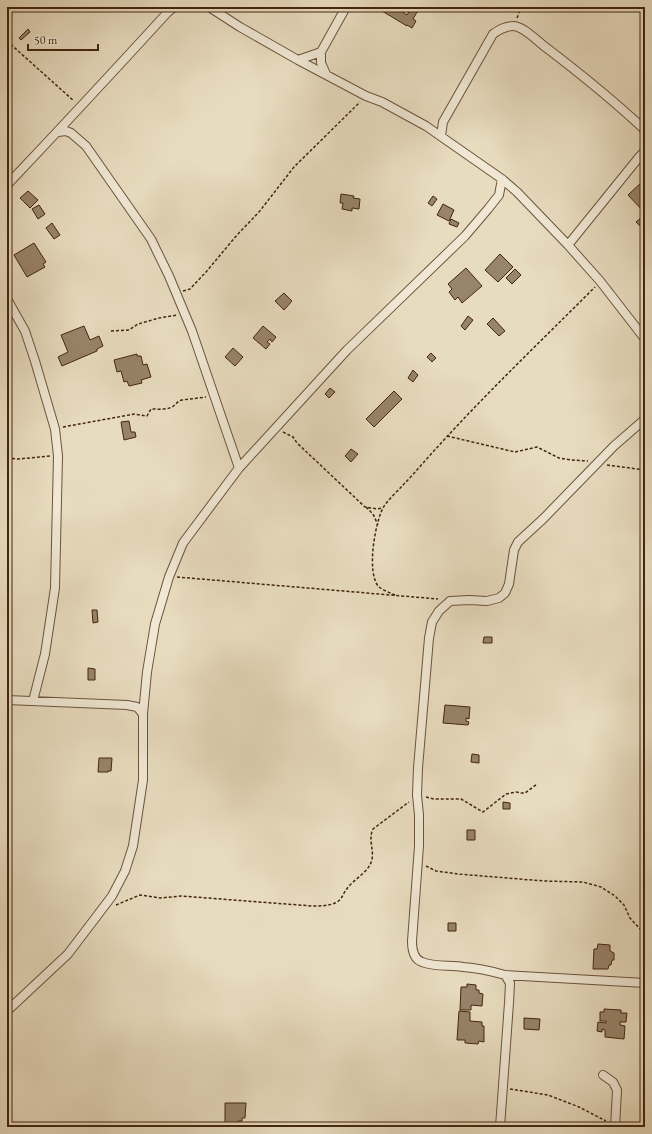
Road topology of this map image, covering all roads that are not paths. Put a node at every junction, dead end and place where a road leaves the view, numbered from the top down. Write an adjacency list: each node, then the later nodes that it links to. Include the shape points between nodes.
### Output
1 (174, 7): 7 (street)
2 (209, 7): 5 (street)
3 (346, 7): 4 (street)
4 (321, 52): 5 (street); 6 (street, via 321,63)
5 (298, 60): 6 (street)
6 (326, 74): 9 (street)
7 (71, 116): 11 (street); 12 (street)
8 (443, 122): 9 (street); 10 (street, via 493,34 501,28 514,26 525,30 618,104); 13 (street)
9 (426, 126): 13 (street)
10 (645, 130)
11 (58, 132): 12 (street); 16 (street)
12 (71, 133): 23 (street, via 86,146 151,239 192,331)
13 (441, 136): 15 (street)
14 (645, 151): 19 (street)
15 (502, 179): 17 (street); 18 (street)
16 (7, 185)
17 (517, 192): 18 (street); 19 (street)
18 (499, 195): 23 (street, via 465,236 347,350)
19 (568, 245): 21 (street)
20 (7, 299): 25 (street, via 25,331 55,429 58,456 55,588 45,654)
21 (645, 339)
22 (645, 419): 27 (street, via 614,446 518,542 514,550 506,593 487,601 450,601 432,622 418,768 418,861 412,951 422,962 463,966)
23 (239, 468): 26 (street, via 183,543 169,577 155,624)
24 (7, 700): 25 (street)
25 (34, 701): 26 (street, via 127,705 137,708)
26 (143, 714): 29 (street, via 143,780 133,846 125,871 112,896 68,954)
27 (505, 975): 28 (street); 31 (street, via 510,983)
28 (645, 984)
29 (7, 1011)
30 (603, 1075): 32 (street, via 613,1082 617,1090)
31 (500, 1127)
32 (615, 1127)

